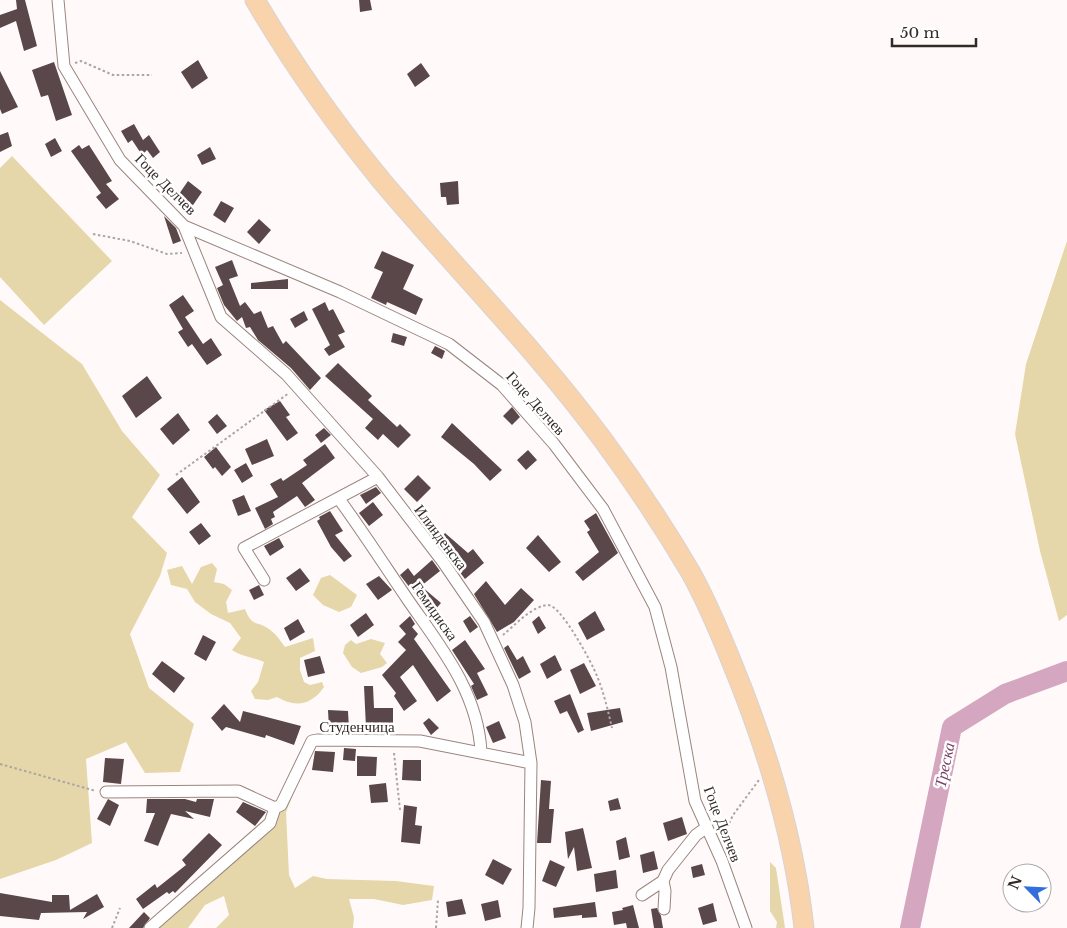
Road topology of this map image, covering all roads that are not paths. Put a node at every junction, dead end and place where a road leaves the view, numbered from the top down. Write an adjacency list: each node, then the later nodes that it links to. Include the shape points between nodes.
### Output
1 (58, 0): 3 (street, Гоце Делчев, via 64,66 120,160)
2 (255, 0): 18 (main road, via 319,97 380,178 603,440 692,575 744,692 770,767 780,802)
3 (184, 226): 4 (street, Илинденска, via 221,317 286,374); 11 (street, Гоце Делчев, via 340,292 449,344 502,385 554,444 603,509 656,607 672,667 695,801)
4 (378, 477): 5 (street); 8 (street, Илинденска, via 484,622 513,685 525,722)
5 (339, 499): 6 (street, via 244,548); 7 (street, Гемиџиска, via 459,676 477,720)
6 (264, 580)
7 (481, 752): 8 (street, Студенчица); 10 (street, Студенчица, via 420,742 312,741 281,805)
8 (530, 763): 16 (street, Илинденска)
9 (106, 792): 10 (street, via 238,791)
10 (275, 808): 15 (street, via 270,823)
11 (707, 827): 12 (street, via 696,835); 17 (street, Гоце Делчев)
12 (663, 881): 13 (street); 14 (street)
13 (642, 895)
14 (664, 909)
15 (150, 928)
16 (527, 928)
17 (746, 928)
18 (804, 928)

